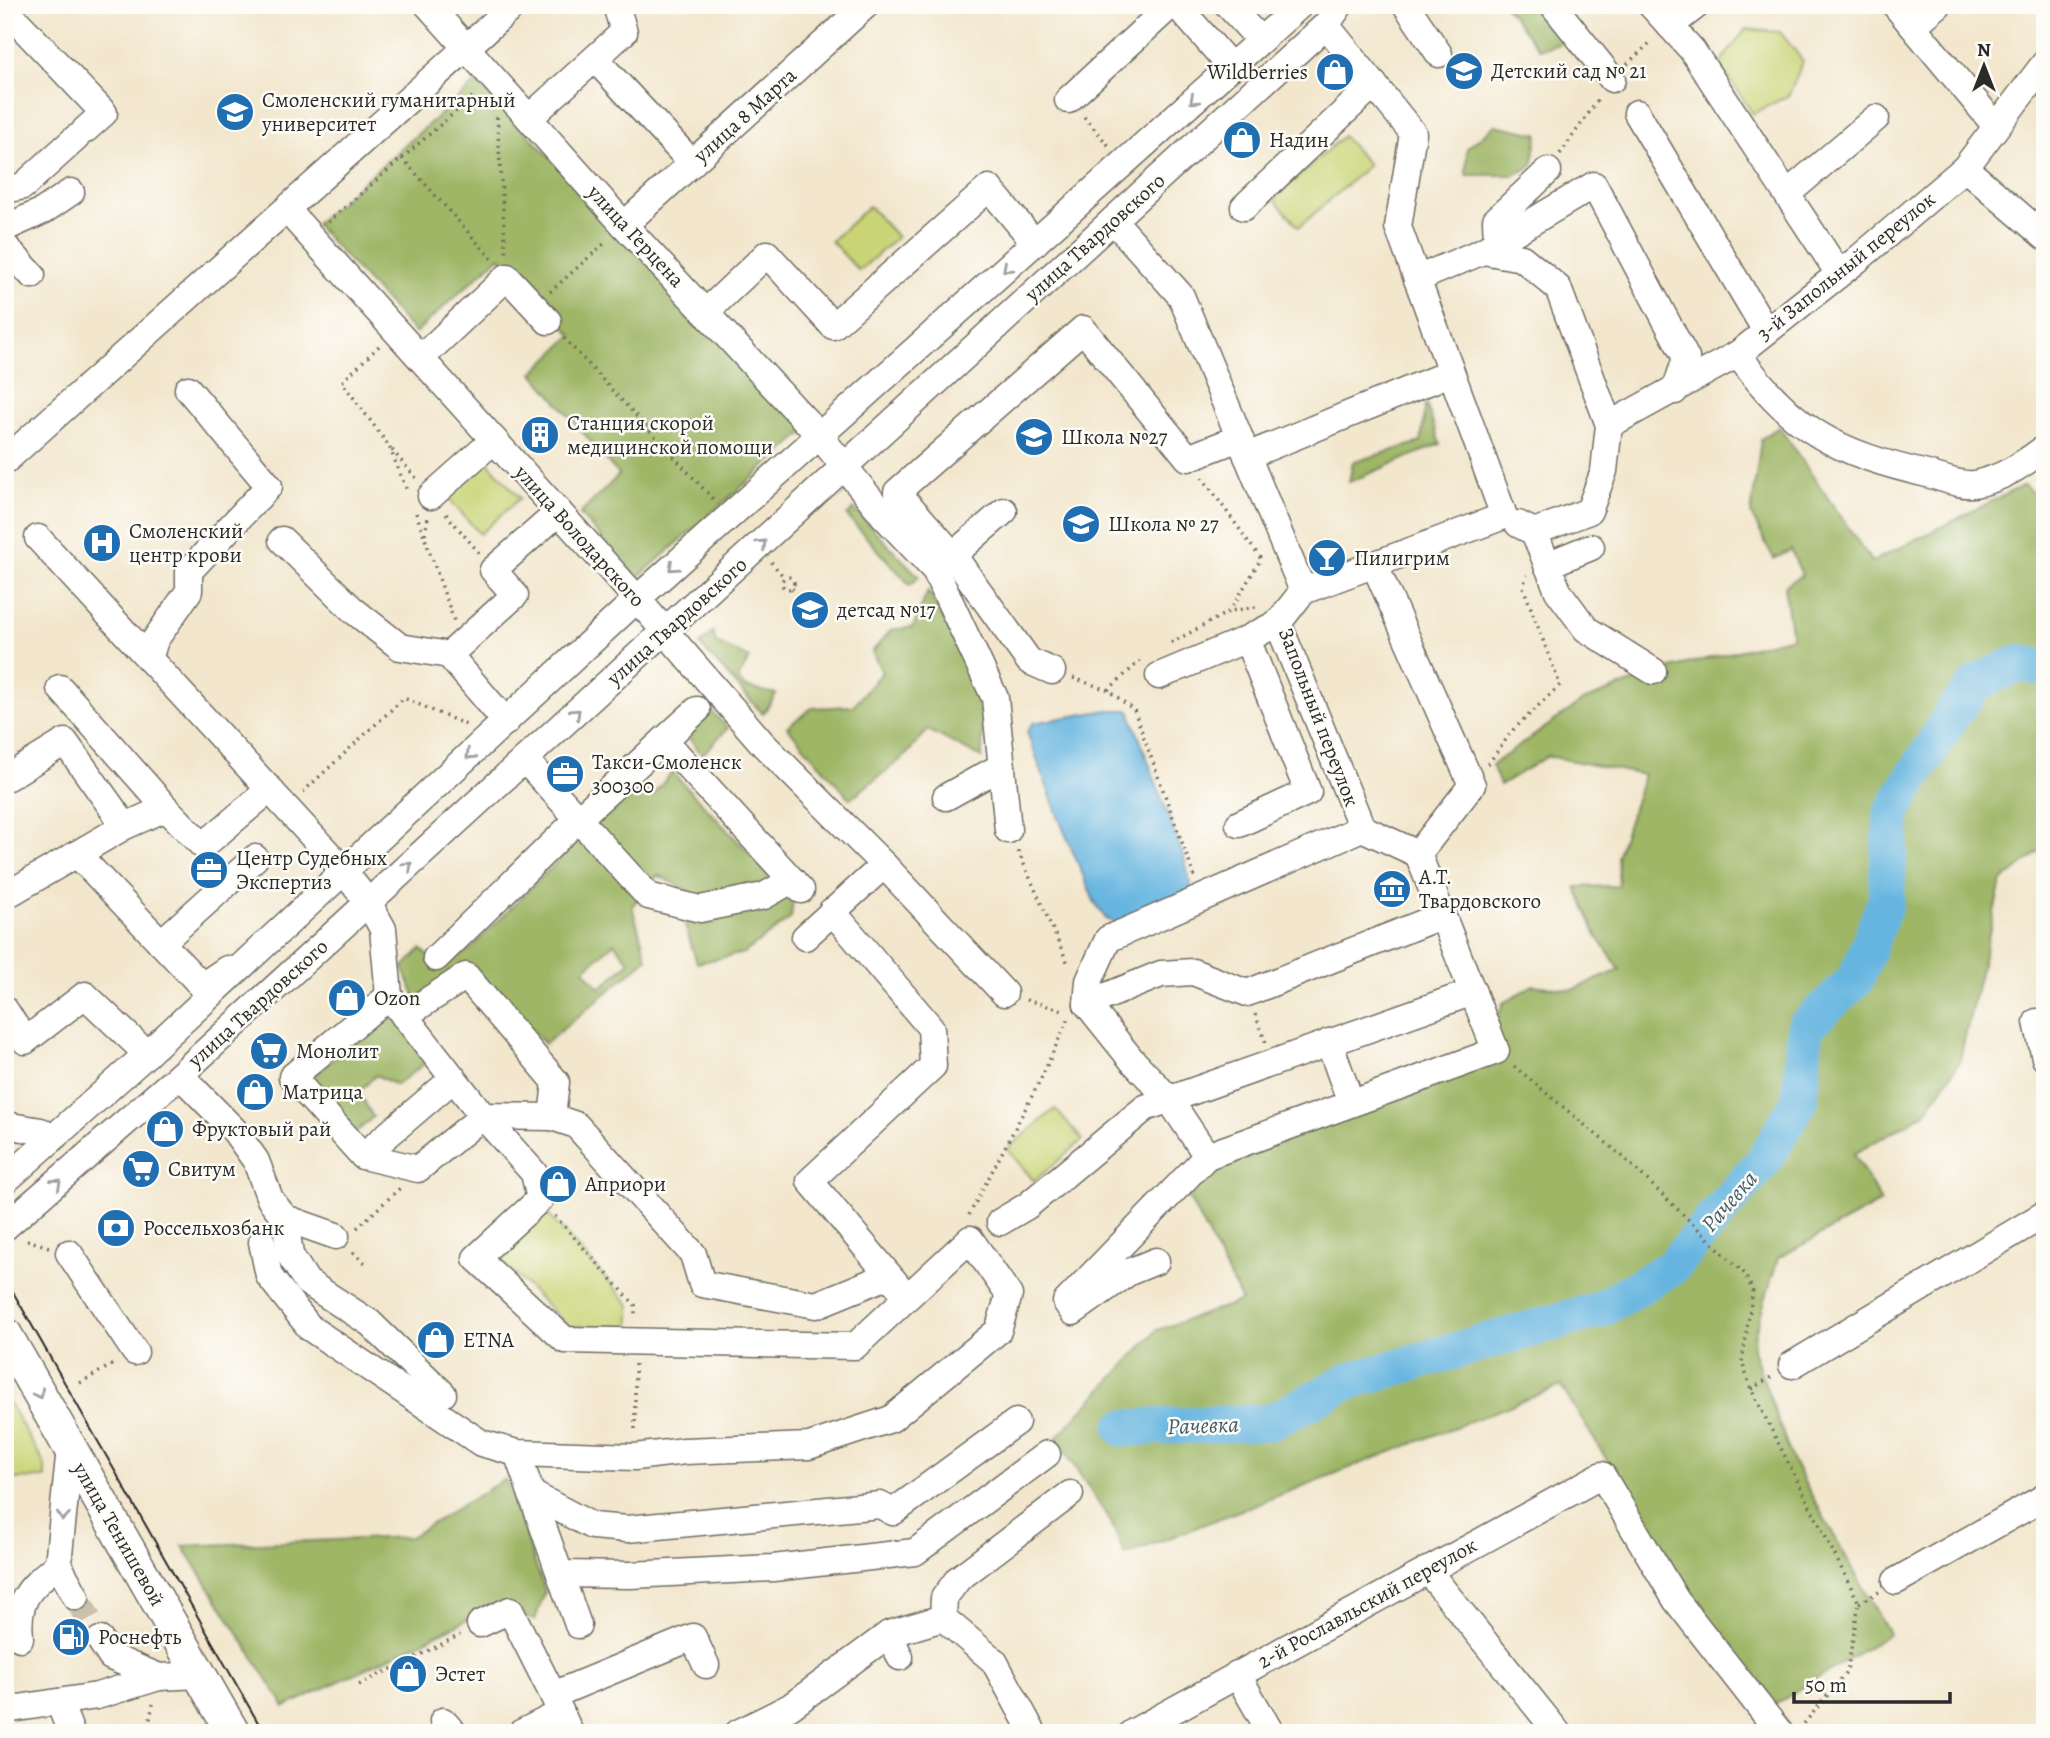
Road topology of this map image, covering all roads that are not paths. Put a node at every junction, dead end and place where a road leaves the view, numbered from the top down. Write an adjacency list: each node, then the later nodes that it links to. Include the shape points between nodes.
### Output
1 (428, 5): 20 (street, улица Герцена)
2 (514, 5): 20 (street)
3 (616, 5): 22 (street, via 624,32)
4 (866, 5): 32 (street, улица 8 Марта)
5 (1171, 5): 27 (street)
6 (1177, 5): 24 (street)
7 (1228, 5): 19 (street)
8 (1300, 5): 19 (street, улица Твардовского)
9 (1406, 5): 21 (street)
10 (1553, 5): 25 (street)
11 (1651, 5): 17 (street)
12 (1697, 5): 17 (street)
13 (1895, 5): 18 (street)
14 (1938, 5): 18 (street)
15 (5, 9): 35 (street, via 104,113 23,186)
16 (1333, 15): 26 (street); 39 (street, улица Твардовского)
17 (1670, 26): 37 (street, via 1692,50)
18 (1913, 26): 31 (street)
19 (1260, 40): 24 (street, улица Твардовского)
20 (468, 49): 29 (street, улица Герцена, via 495,91); 40 (street)
21 (1439, 54)
22 (595, 59): 29 (street); 32 (street)
23 (2045, 63): 31 (street, 3-й Запольный переулок)
24 (1231, 66): 44 (street, улица Твардовского, one-way to 44)
25 (1612, 79)
26 (1374, 83): 38 (street); 49 (street, via 1413,133 1398,227)
27 (1068, 100)
28 (1637, 113): 52 (street)
29 (529, 118): 41 (street, улица Герцена)
30 (1876, 118): 37 (street)
31 (1995, 125): 33 (street, 3-й Запольный переулок)
32 (692, 163): 41 (street, улица 8 Марта)
33 (1965, 168): 43 (street); 47 (street, 3-й Запольный переулок)
34 (1548, 171): 46 (street, via 1496,220)
35 (5, 190)
36 (71, 191): 42 (street, via 43,211)
37 (1787, 194): 47 (street)
38 (1244, 207)
39 (1113, 220): 61 (street, via 1181,296); 64 (street, улица Твардовского)
40 (300, 225): 54 (street, улица Володарского); 63 (street)
41 (624, 225): 50 (street, улица Герцена)
42 (5, 228)
43 (2045, 237)
44 (1035, 243): 50 (street, via 989,188 833,327 767,254); 59 (street, улица Твардовского, one-way to 59)
45 (5, 246): 48 (street)
46 (1490, 247): 49 (street); 57 (street, via 1594,185 1686,358); 58 (street, via 1522,258 1558,288)
47 (1838, 272): 52 (street, 3-й Запольный переулок)
48 (32, 275)
49 (1417, 279): 55 (street)
50 (706, 312): 59 (street, улица Герцена)
51 (541, 313): 54 (street, via 507,277)
52 (1766, 331): 53 (street, 3-й Запольный переулок)
53 (1738, 354): 57 (street, 3-й Запольный переулок); 62 (street, via 1794,420 1834,445 1901,468 1971,485 2012,472)
54 (421, 358): 60 (street, улица Володарского)
55 (1450, 373): 61 (street); 68 (street)
56 (188, 389): 81 (street, via 269,486 189,571 189,591 155,640)
57 (1675, 391): 58 (street, 3-й Запольный переулок)
58 (1609, 425): 72 (street, via 1604,471 1588,511)
59 (820, 436): 64 (street, улица Герцена); 76 (street, улица Твардовского, one-way to 76)
60 (494, 440): 65 (street); 67 (street, улица Володарского)
61 (1243, 447): 73 (street, via 1188,458 1083,329 897,492); 75 (street)
62 (2045, 448)
63 (5, 461)
64 (844, 466): 73 (street, улица Герцена, via 884,516); 78 (street, улица Твардовского, one-way to 64)
65 (418, 501)
66 (1004, 511): 73 (street)
67 (559, 512): 76 (street, улица Володарского); 80 (street, via 493,570 515,595)
68 (1504, 516): 72 (street); 74 (street)
69 (38, 538): 81 (street)
70 (282, 540): 80 (street, via 353,610 400,647)
71 (1591, 547): 72 (street)
72 (1541, 549): 83 (street, via 1558,591 1586,629)
73 (944, 563): 82 (street, via 1029,662); 90 (street, via 995,698)
74 (1376, 566): 75 (street); 100 (street, via 1472,785)
75 (1303, 591): 77 (street, Запольный переулок)
76 (637, 599): 78 (street, улица Володарского); 87 (street, улица Твардовского)
77 (1278, 623): 79 (street); 98 (street, Запольный переулок)
78 (664, 633): 89 (street, улица Твардовского, one-way to 78); 103 (street, улица Володарского, via 764,744)
79 (1247, 639): 84 (street); 96 (street, via 1308,792)
80 (455, 650): 87 (street)
81 (149, 659): 93 (street)
82 (1052, 671)
83 (1653, 671)
84 (1159, 676)
85 (60, 688): 94 (street)
86 (697, 710): 88 (street)
87 (506, 722): 104 (street, улица Твардовского, one-way to 104)
88 (664, 740): 95 (street); 95 (street, via 797,885 701,909 648,896)
89 (525, 760): 95 (street); 106 (street, улица Твардовского, one-way to 89)
90 (1002, 766): 92 (street); 99 (street)
91 (8, 777): 97 (street, via 65,742)
92 (946, 797)
93 (278, 798): 94 (street, via 203,846); 104 (street)
94 (166, 808): 97 (street)
95 (578, 819): 112 (street)
96 (1239, 824)
97 (125, 826): 101 (street)
98 (1362, 828): 100 (street, Запольный переулок); 115 (street, via 1108,939 1088,981)
99 (1008, 830)
100 (1419, 853): 108 (street)
101 (77, 854): 105 (street); 111 (street)
102 (255, 858): 111 (street)
103 (884, 865): 107 (street); 114 (street, улица Володарского)
104 (345, 872): 106 (street); 110 (street, улица Твардовского)
105 (5, 897)
106 (368, 902): 116 (street, via 383,929); 122 (street, улица Твардовского)
107 (832, 911): 109 (street); 141 (street, via 930,1028 933,1066 810,1181)
108 (1443, 915): 113 (street); 115 (street, via 1247,993 1193,972 1161,974)
109 (805, 937)
110 (269, 940): 111 (street, via 202,986); 120 (street, улица Твардовского)
111 (161, 943)
112 (436, 958)
113 (1473, 992): 119 (street); 125 (street, via 1496,1051)
114 (1004, 993)
115 (1087, 1004): 124 (street)
116 (397, 1006): 123 (street); 127 (street, via 466,976 556,1082); 130 (street, via 292,1077)
117 (5, 1010): 120 (street, via 25,1041 85,995)
118 (2037, 1022): 121 (street)
119 (1329, 1042): 124 (street); 125 (street)
120 (147, 1054): 129 (street, улица Твардовского)
121 (2045, 1058)
122 (180, 1075): 134 (street, via 256,1161 270,1199); 136 (street, улица Твардовского, one-way to 122)
123 (453, 1079): 126 (street); 130 (street)
124 (1169, 1099): 131 (street); 135 (street, via 1144,1108 1027,1206)
125 (1351, 1103): 131 (street)
126 (483, 1115): 127 (street); 130 (street, via 418,1169); 142 (street, via 534,1173 540,1199 476,1258 565,1340 855,1346)
127 (552, 1117): 141 (street, via 576,1125 694,1254 702,1284 816,1305)
128 (5, 1125): 129 (street, via 41,1131)
129 (51, 1140): 132 (street, улица Твардовского)
130 (363, 1156)
131 (1207, 1156): 140 (street, via 1066,1302 1073,1312 1129,1272)
132 (5, 1181)
133 (2045, 1214): 145 (street)
134 (285, 1218): 138 (street); 146 (street, via 290,1255 307,1282 370,1323)
135 (1000, 1222)
136 (5, 1227)
137 (261, 1242): 149 (street, via 269,1276 310,1328 481,1443)
138 (345, 1244)
139 (69, 1253): 144 (street)
140 (1156, 1261)
141 (887, 1276): 142 (street)
142 (908, 1296): 149 (street, via 970,1239 1009,1296 998,1331 891,1419 809,1446 635,1457)
143 (5, 1334): 148 (main road, улица Тенишевой, one-way to 148)
144 (135, 1352)
145 (1792, 1365)
146 (443, 1394)
147 (1016, 1422): 151 (street, via 892,1512 880,1505 627,1529 592,1526)
148 (70, 1448): 154 (street, one-way to 154); 166 (main road, улица Тенишевой)
149 (517, 1453): 151 (street)
150 (1047, 1454): 156 (street, via 915,1552 773,1568 630,1576)
151 (532, 1494): 156 (street)
152 (1070, 1494): 159 (street, via 958,1578 944,1598)
153 (2045, 1497): 157 (street)
154 (58, 1564): 158 (street); 162 (street, via 27,1591 18,1616)
155 (1427, 1570): 165 (street, 2-й Рославльский переулок); 178 (street); 179 (street, 2-й Рославльский переулок, via 1602,1475 1676,1600)
156 (560, 1574): 161 (street)
157 (1896, 1581)
158 (76, 1597)
159 (943, 1618): 174 (street); 175 (street, via 994,1661)
160 (480, 1624): 170 (street, via 510,1610)
161 (578, 1625)
162 (20, 1638)
163 (100, 1640): 167 (street, via 111,1657)
164 (706, 1665): 170 (street, via 693,1637)
165 (1237, 1674): 176 (street, 2-й Рославльский переулок); 177 (street)
166 (200, 1675): 167 (street); 172 (main road, улица Тенишевой)
167 (159, 1677): 168 (street)
168 (59, 1702): 169 (street); 171 (street)
169 (5, 1710)
170 (561, 1714): 173 (street)
171 (71, 1733)
172 (233, 1733)
173 (521, 1733)
174 (738, 1733)
175 (1033, 1733)
176 (1132, 1733)
177 (1272, 1733)
178 (1558, 1733)
179 (1780, 1733)

